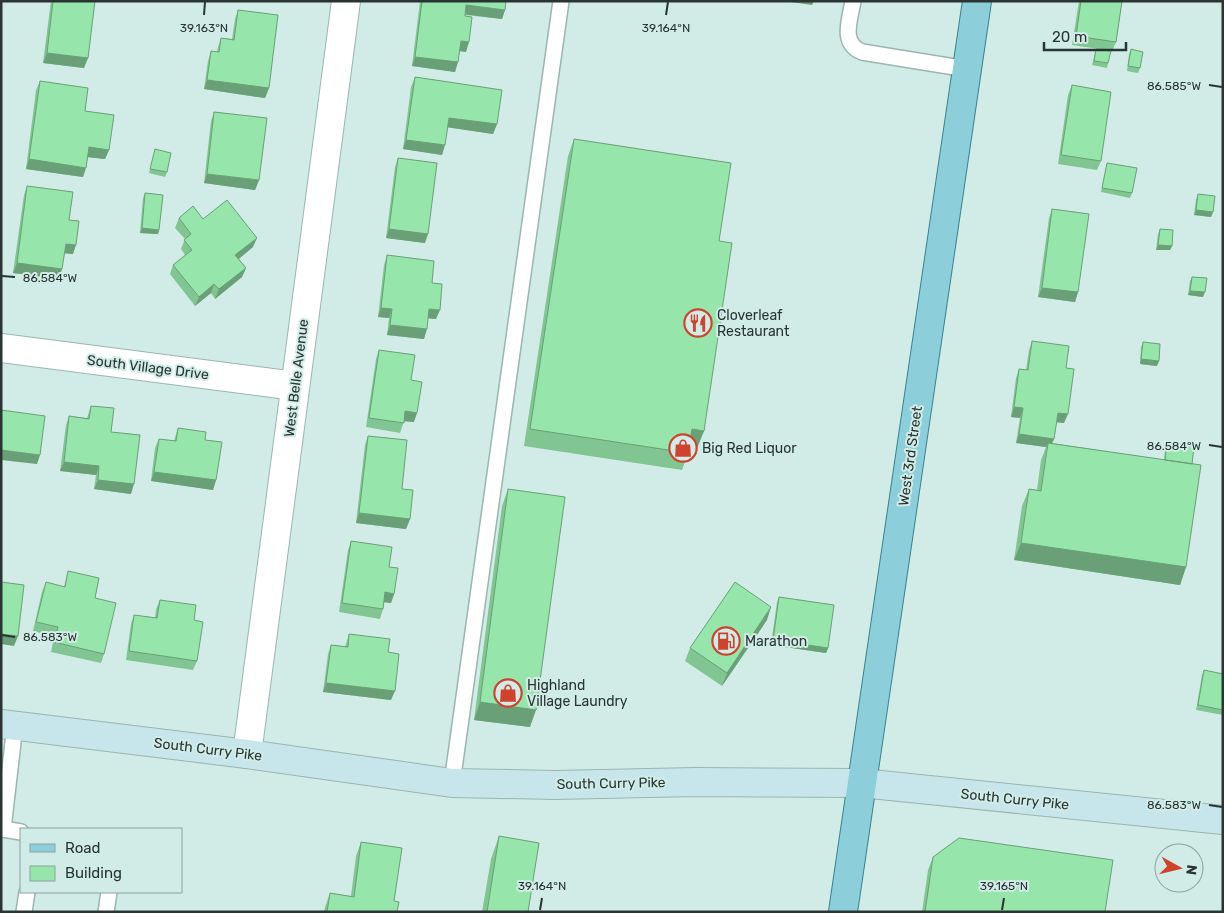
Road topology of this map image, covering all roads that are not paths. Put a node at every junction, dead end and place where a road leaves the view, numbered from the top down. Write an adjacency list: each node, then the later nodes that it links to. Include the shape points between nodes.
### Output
1 (346, 1): 7 (street, West Belle Avenue)
2 (561, 1): 10 (lane)
3 (853, 1): 5 (lane, via 848,32 849,43 854,49)
4 (978, 1): 5 (main road, West 3rd Street)
5 (968, 69): 11 (main road, West 3rd Street)
6 (1, 348): 7 (street, South Village Drive)
7 (295, 386): 9 (street, West Belle Avenue)
8 (8, 725): 9 (main road, South Curry Pike); 13 (lane, via 3,829)
9 (247, 754): 10 (main road, South Curry Pike)
10 (452, 783): 11 (main road, South Curry Pike)
11 (861, 783): 12 (main road, South Curry Pike); 18 (main road, West 3rd Street)
12 (1223, 820)
13 (20, 832)
14 (27, 893): 16 (lane)
15 (109, 893): 17 (lane)
16 (24, 912)
17 (106, 912)
18 (843, 912)

